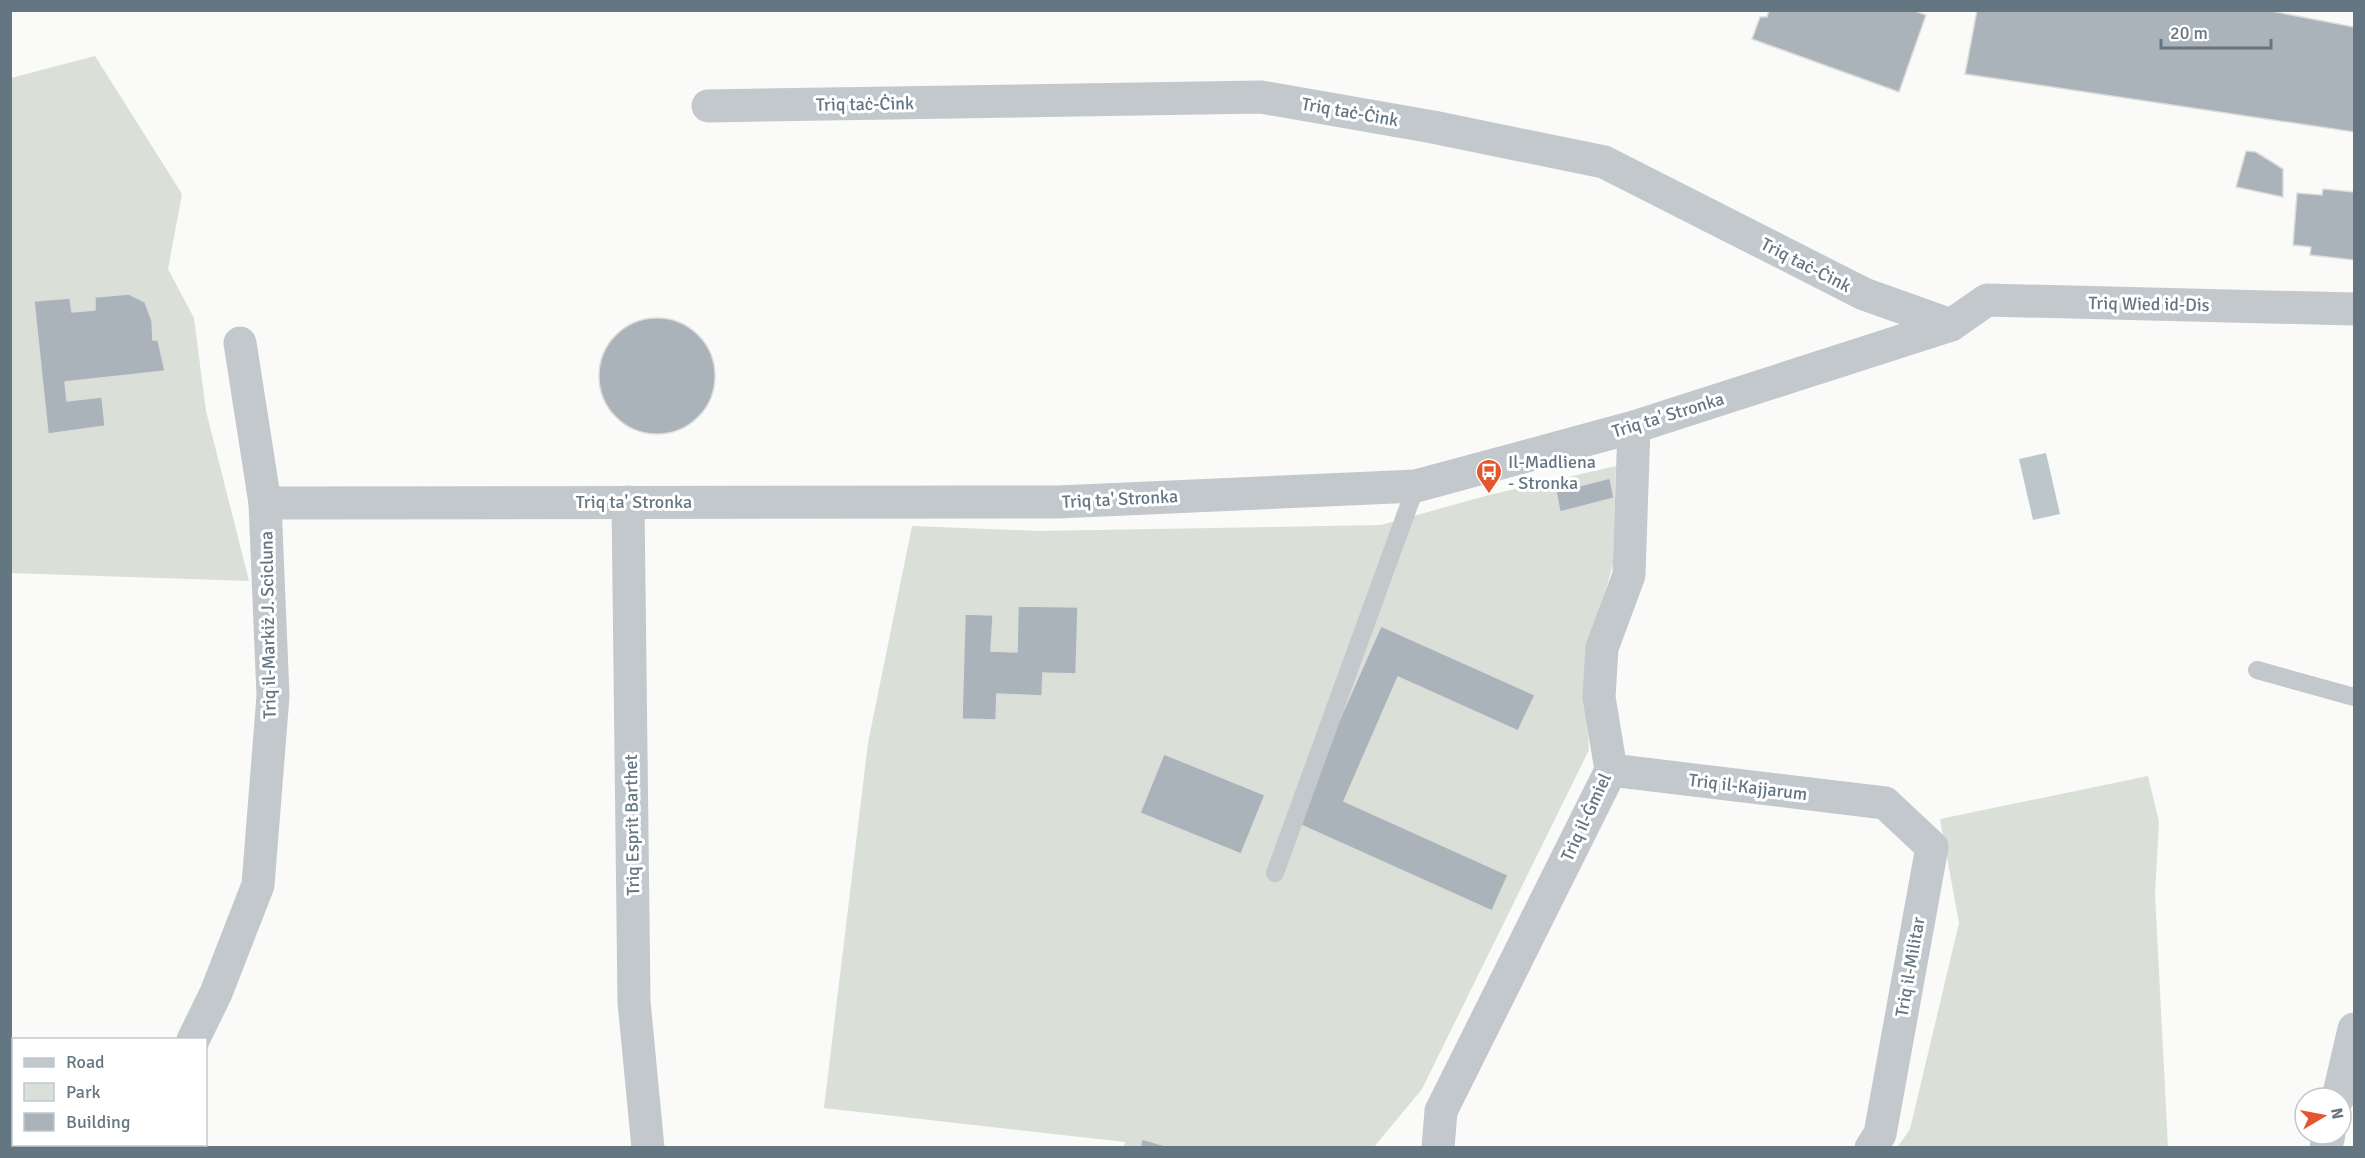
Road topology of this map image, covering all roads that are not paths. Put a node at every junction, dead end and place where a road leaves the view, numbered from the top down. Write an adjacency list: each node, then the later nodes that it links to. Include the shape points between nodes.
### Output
1 (708, 106): 3 (street, Triq taċ-Ċink, via 1261,97 1433,126 1604,162 1864,294)
2 (2355, 309): 3 (street, Triq Wied id-Dis, via 1987,300)
3 (1951, 325): 5 (street, Triq ta' Stronka)
4 (240, 343): 8 (street, Triq il-Markiż J. Scicluna)
5 (1634, 427): 6 (street, Triq ta' Stronka); 11 (street, Triq il-Ġmiel, via 1629,575 1602,648 1599,697)
6 (1416, 486): 7 (street, Triq ta' Stronka, via 1058,502); 13 (lane)
7 (628, 502): 8 (street, Triq ta' Stronka); 17 (street, Triq Esprit Barthet, via 634,1002)
8 (265, 503): 15 (street, Triq il-Markiż J. Scicluna, via 273,696 258,885)
9 (2257, 670): 10 (lane)
10 (2355, 697)
11 (1611, 770): 12 (street, Triq il-Kajjarum); 18 (street, Triq il-Ġmiel, via 1441,1111)
12 (1885, 803): 19 (street, Triq il-Militar, via 1932,847 1880,1134)
13 (1275, 873)
14 (2355, 1029): 16 (street)
15 (194, 1038)
16 (2341, 1086)
17 (648, 1148)
18 (1438, 1148)
19 (1871, 1148)

